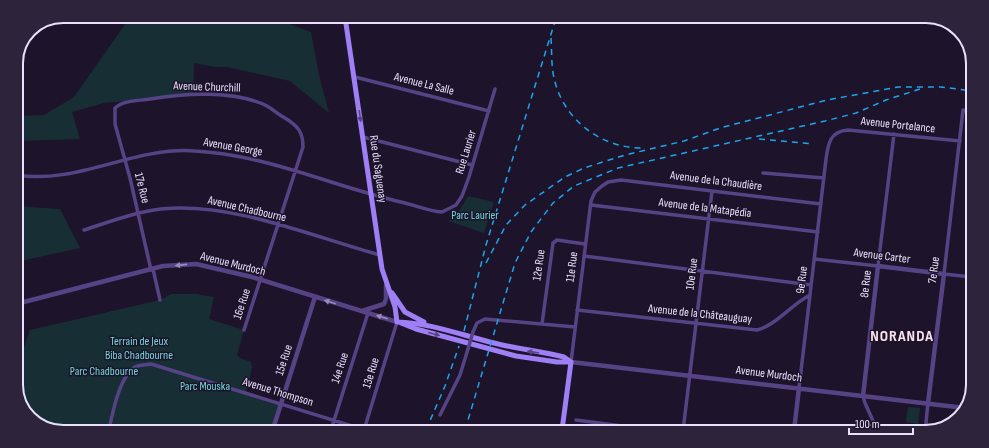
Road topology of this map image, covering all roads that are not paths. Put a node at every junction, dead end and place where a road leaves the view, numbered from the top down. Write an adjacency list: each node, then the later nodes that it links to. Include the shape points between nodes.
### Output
1 (346, 23): 2 (main road, Rue du Saguenay)
2 (355, 77): 5 (street, Avenue La Salle); 9 (main road, Rue du Saguenay, one-way to 9)
3 (495, 89): 5 (street, Rue Laurier)
4 (114, 111): 11 (street, 17e Rue); 13 (street, Avenue Churchill, via 127,102 181,95 246,98 267,106 299,129 303,147)
5 (488, 111): 12 (street, Rue Laurier)
6 (966, 111): 10 (street, 7e Rue, via 963,110)
7 (835, 134): 8 (street, Avenue Portelance, via 848,130); 16 (street, 9e Rue, via 828,146)
8 (894, 134): 10 (street, Avenue Portelance); 32 (street, 8e Rue)
9 (364, 137): 12 (street); 19 (main road, Rue du Saguenay)
10 (960, 141): 35 (street, 7e Rue)
11 (125, 160): 13 (street, Avenue George, via 165,152 195,151 241,156); 15 (street, Avenue George, via 53,177); 23 (street, 17e Rue)
12 (472, 165): 22 (street, Rue Laurier, via 458,202)
13 (295, 170): 19 (street, Avenue George); 25 (street, 16e Rue)
14 (763, 172): 16 (street)
15 (23, 175)
16 (824, 178): 20 (street, 9e Rue)
17 (608, 182): 18 (street, Avenue de la Chaudière, via 621,180); 21 (street, 11e Rue, via 596,192)
18 (712, 191): 20 (street, Avenue de la Chaudière); 24 (street, 10e Rue)
19 (372, 194): 22 (street, Avenue George); 29 (main road, Rue du Saguenay)
20 (821, 204): 27 (street, 9e Rue)
21 (591, 205): 24 (street, Avenue de la Matapédia); 28 (street, 11e Rue)
22 (442, 212)
23 (138, 214): 25 (street, Avenue Chadbourne, via 159,209 195,208 230,212); 26 (street, Avenue Chadbourne); 33 (street, 17e Rue)
24 (709, 219): 27 (street, Avenue de la Matapédia); 34 (street, 10e Rue)
25 (278, 225): 29 (street, Avenue Chadbourne); 37 (street, 16e Rue)
26 (84, 230)
27 (818, 232): 31 (street, 9e Rue)
28 (585, 244): 30 (street, 11e Rue); 48 (street, 12e Rue, via 558,240 552,243)
29 (380, 255): 38 (main road, Rue du Saguenay)
30 (584, 256): 34 (street); 44 (street, 11e Rue)
31 (814, 259): 32 (street, Avenue Carter); 39 (street, 9e Rue)
32 (878, 266): 35 (street, Avenue Carter); 56 (street, 8e Rue)
33 (152, 269): 37 (street, Avenue Murdoch, one-way to 33, via 196,264); 42 (street, 17e Rue); 43 (street, Avenue Murdoch)
34 (702, 271): 39 (street); 49 (street, 10e Rue)
35 (944, 274): 36 (street, Avenue Carter); 58 (street, 7e Rue)
36 (966, 276)
37 (260, 280): 41 (street, Avenue Murdoch); 52 (street, 16e Rue)
38 (385, 280): 45 (street, via 387,292 384,304); 47 (main road, Rue du Saguenay, via 395,307); 50 (main road, via 406,312)
39 (811, 285): 40 (street, 9e Rue)
40 (810, 295): 49 (street, Avenue de la Châteauguay, via 762,329 745,330); 55 (street, 9e Rue)
41 (315, 297): 45 (street, Avenue Murdoch, one-way to 41); 57 (street, 15e Rue)
42 (160, 300)
43 (23, 302)
44 (577, 310): 49 (street, Avenue de la Châteauguay); 51 (street, 11e Rue)
45 (361, 311): 46 (street, Avenue Murdoch)
46 (368, 313): 47 (street, Avenue Murdoch, one-way to 46); 61 (street, 14e Rue)
47 (397, 322): 50 (main road, Avenue Murdoch, via 417,322); 53 (main road, Avenue Murdoch, one-way to 53, via 516,356); 67 (street, 13e Rue)
48 (542, 324): 51 (street); 60 (street, bridge, via 485,319 477,323 460,375)
49 (696, 324): 54 (street, 10e Rue)
50 (436, 327): 53 (main road, Avenue Murdoch, one-way to 50, via 564,357 512,348)
51 (575, 327): 53 (street, 11e Rue)
52 (244, 330)
53 (570, 362): 54 (street, Avenue Murdoch); 68 (main road)
54 (690, 375): 55 (street, Avenue Murdoch); 70 (street, 10e Rue)
55 (799, 388): 56 (street, Avenue Murdoch); 71 (street, 9e Rue)
56 (863, 396): 58 (street, Avenue Murdoch); 72 (street, 8e Rue)
57 (281, 403): 61 (street, Avenue Thompson); 63 (street, Avenue Thompson, via 150,364 135,367 124,380); 64 (street, 15e Rue)
58 (928, 404): 59 (street, Avenue Murdoch); 73 (street, 7e Rue)
59 (959, 407)
60 (440, 415)
61 (334, 420): 65 (street, 14e Rue); 66 (street, Avenue Thompson)
62 (576, 420): 69 (street)
63 (111, 425)
64 (273, 425)
65 (332, 425)
66 (349, 425)
67 (366, 425)
68 (563, 425)
69 (615, 425)
70 (684, 425)
71 (795, 425)
72 (875, 425)
73 (926, 425)

